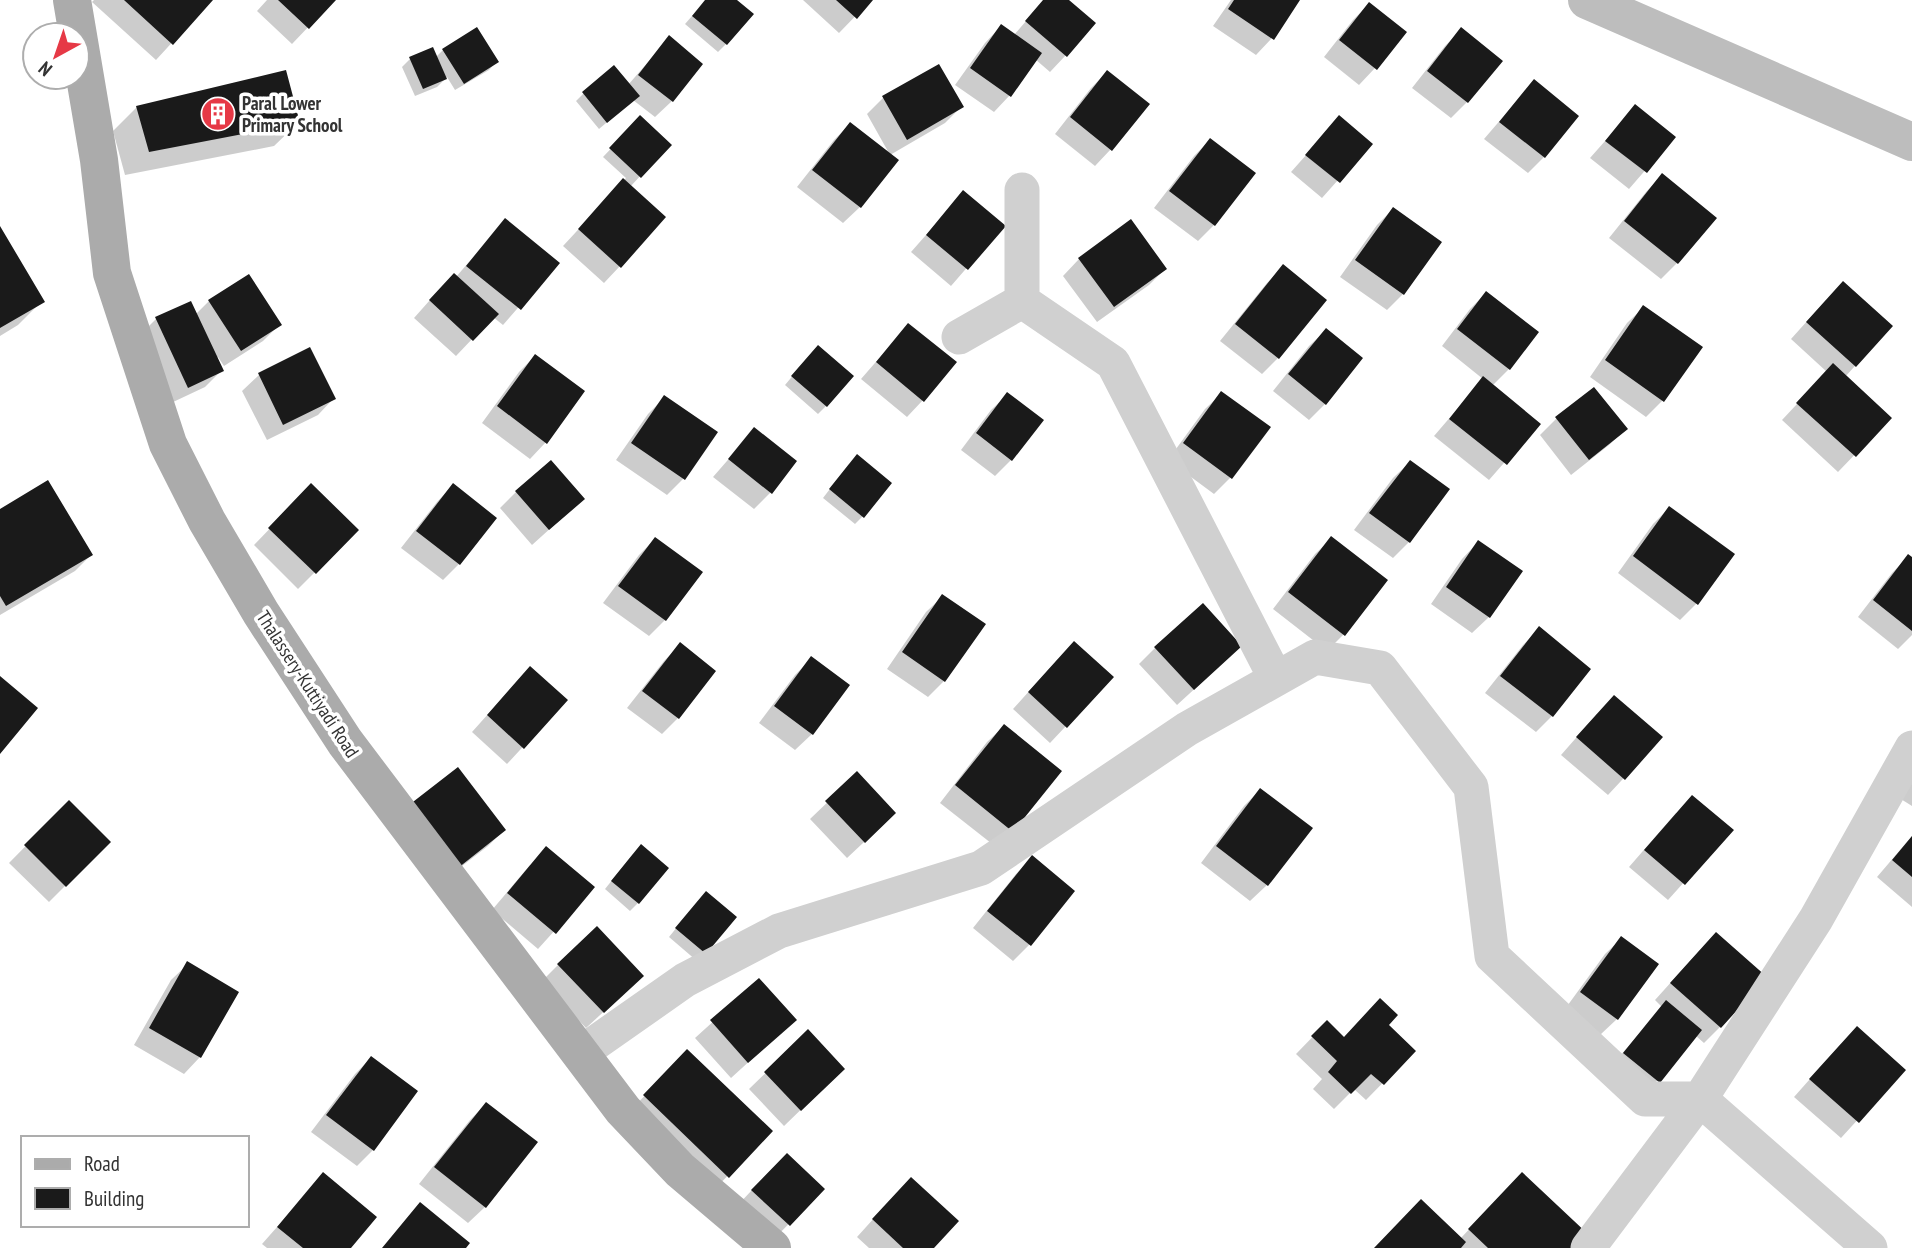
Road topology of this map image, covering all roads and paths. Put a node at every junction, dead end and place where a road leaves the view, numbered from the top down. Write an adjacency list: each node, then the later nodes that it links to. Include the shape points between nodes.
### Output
1 (72, 0): 9 (main road, Thalassery-Kuttiyadi Road, via 99,160 112,273 168,444 261,613 345,742)
2 (1587, 0): 3 (main road)
3 (1912, 142)
4 (1022, 190): 5 (street)
5 (1022, 301): 6 (street); 7 (street, via 1113,363)
6 (959, 337)
7 (1276, 679): 9 (street, via 1187,729 982,868 779,930 685,980); 10 (street, via 1315,657 1380,668 1471,787 1492,956 1645,1099)
8 (1912, 748): 10 (street, via 1816,919)
9 (580, 1054): 11 (main road, Thalassery-Kuttiyadi Road, via 623,1110 680,1170)
10 (1700, 1100): 12 (street); 13 (street)
11 (772, 1248)
12 (1588, 1248)
13 (1870, 1248)

